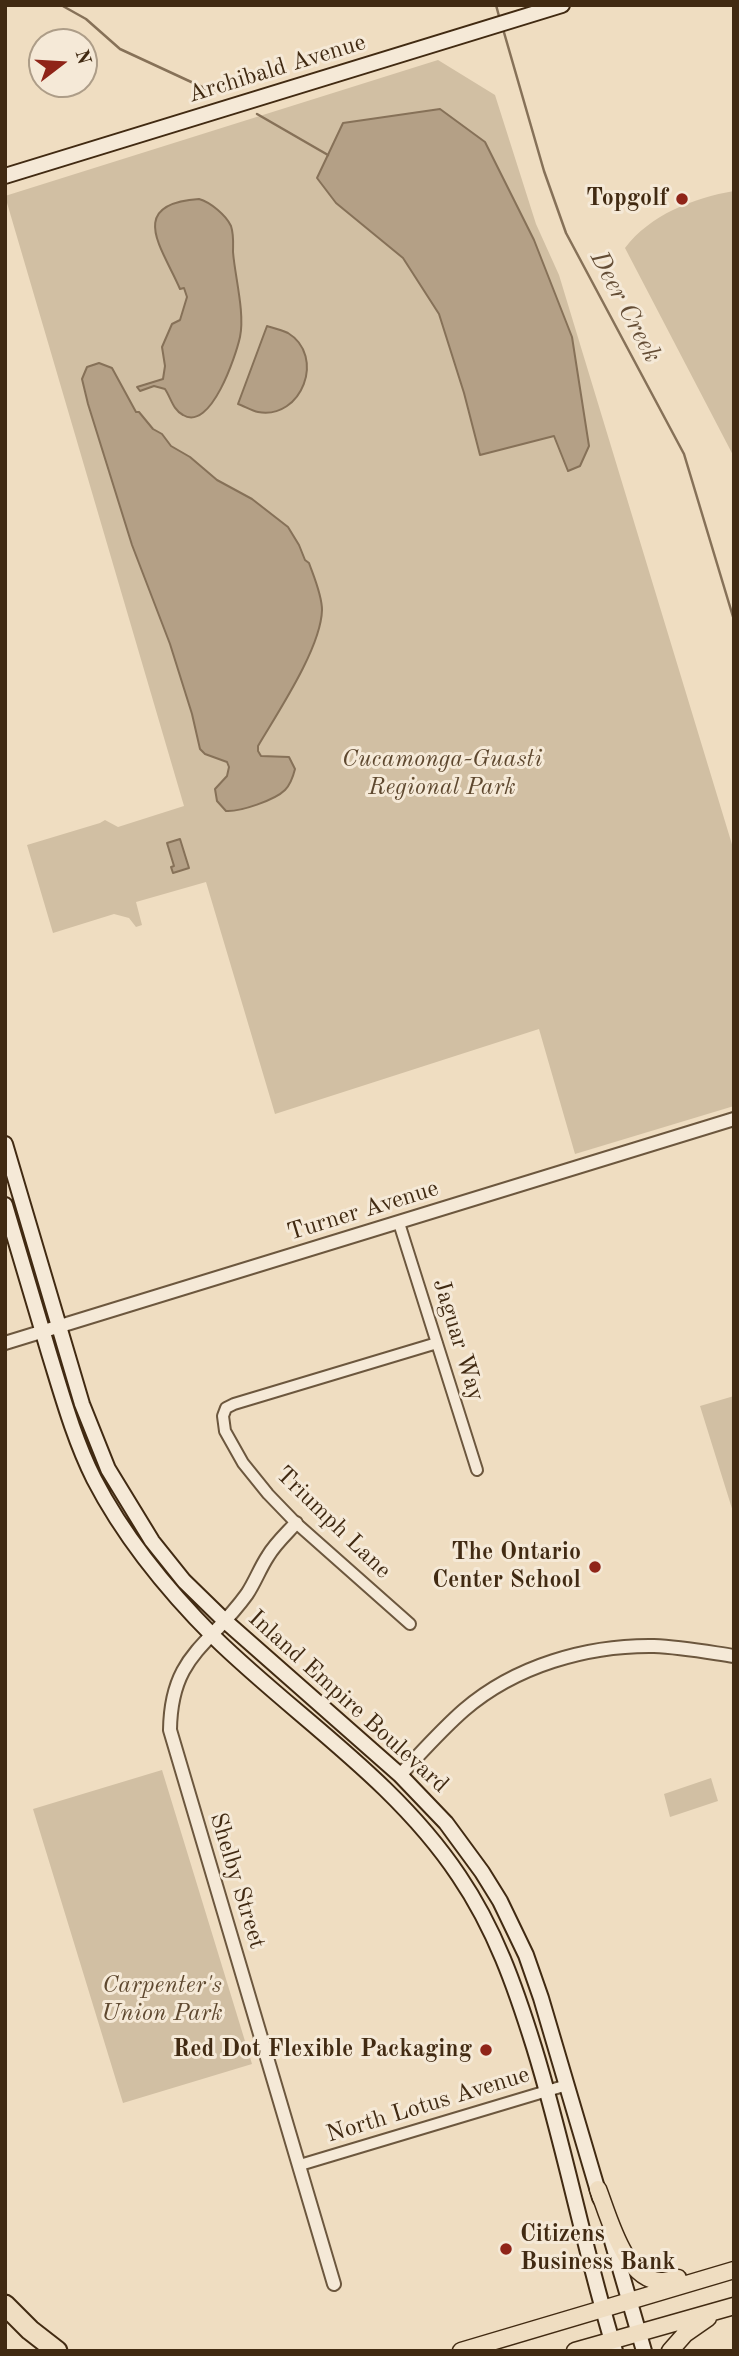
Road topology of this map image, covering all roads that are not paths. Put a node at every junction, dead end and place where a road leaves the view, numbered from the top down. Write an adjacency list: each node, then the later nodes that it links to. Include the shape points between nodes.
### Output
1 (562, 5): 2 (main road, Archibald Avenue)
2 (5, 176)
3 (734, 1119): 6 (street, Turner Avenue)
4 (5, 1144): 7 (main road, Inland Empire Boulevard)
5 (5, 1205): 8 (main road, Inland Empire Boulevard)
6 (399, 1223): 7 (street, Turner Avenue); 10 (street, Jaguar Way)
7 (58, 1327): 8 (street, Turner Avenue); 13 (main road, Inland Empire Boulevard, via 108,1469 152,1541)
8 (43, 1332): 9 (street, Turner Avenue); 15 (main road, Inland Empire Boulevard, via 93,1477 158,1576)
9 (5, 1343)
10 (437, 1343): 11 (street, Jaguar Way); 12 (street, Triumph Lane, via 226,1408 225,1431 243,1463)
11 (477, 1470)
12 (296, 1523): 13 (street, Shelby Street); 14 (street, Triumph Lane)
13 (224, 1620): 15 (street, Shelby Street); 17 (main road, Inland Empire Boulevard)
14 (410, 1624)
15 (211, 1634): 18 (main road, Inland Empire Boulevard); 21 (street, Shelby Street, via 180,1675 173,1692 170,1730)
16 (734, 1656): 17 (street, via 650,1646 555,1660 498,1685 465,1709)
17 (400, 1775): 18 (main road); 19 (main road, Inland Empire Boulevard, via 464,1846 500,1901 526,1955)
18 (386, 1789): 20 (main road, Inland Empire Boulevard, via 459,1875 493,1934 516,1990)
19 (567, 2085): 20 (street, North Lotus Avenue); 22 (main road, Inland Empire Boulevard)
20 (547, 2091): 21 (street, North Lotus Avenue); 28 (main road, Inland Empire Boulevard)
21 (300, 2165): 25 (street, Shelby Street)
22 (598, 2189): 24 (main road, via 626,2259 635,2269 660,2281); 26 (main road, Inland Empire Boulevard)
23 (734, 2270): 24 (main road)
24 (701, 2280): 26 (main road)
25 (334, 2284)
26 (630, 2301): 28 (main road); 30 (main road, Inland Empire Boulevard)
27 (5, 2305): 32 (highway)
28 (603, 2308): 31 (main road, Inland Empire Boulevard); 33 (main road)
29 (726, 2308): 30 (main road); 36 (main road, via 685,2333)
30 (639, 2333): 31 (main road); 35 (main road, Inland Empire Boulevard)
31 (613, 2345): 34 (main road)
32 (57, 2351)
33 (461, 2351)
34 (575, 2351)
35 (644, 2351)
36 (670, 2351)

